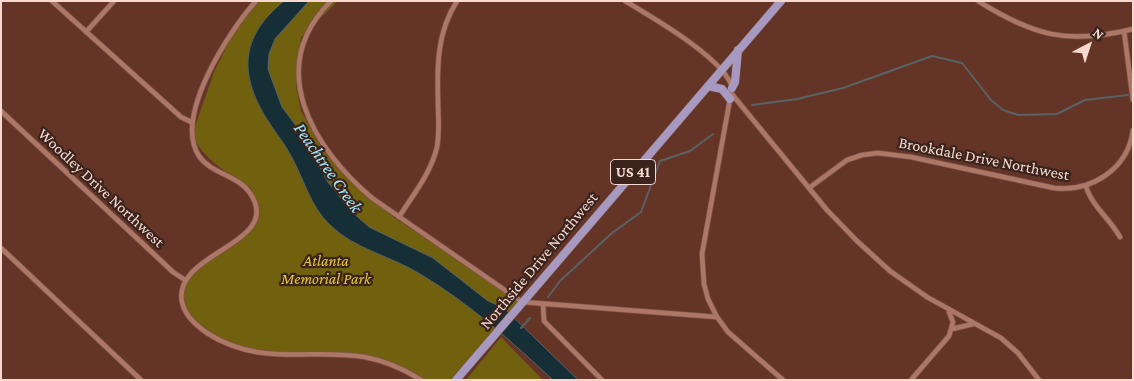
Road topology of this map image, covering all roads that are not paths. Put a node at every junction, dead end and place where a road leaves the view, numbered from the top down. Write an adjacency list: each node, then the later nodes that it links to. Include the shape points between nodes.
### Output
1 (52, 1): 11 (street)
2 (114, 1): 11 (street)
3 (256, 1): 18 (street, via 234,28 213,64)
4 (330, 1): 22 (street, via 310,27 303,45 299,81 304,109 318,137 350,177)
5 (457, 1): 22 (street, via 445,23 439,47 436,148 427,172)
6 (625, 1): 13 (street, via 684,39)
7 (781, 1): 12 (main road, Northside Drive Northwest / US 41)
8 (978, 1): 10 (street, via 1027,27 1059,36 1091,38)
9 (1133, 29): 10 (street)
10 (1124, 31): 16 (street)
11 (86, 32): 18 (street, via 181,117)
12 (738, 50): 13 (main road, Northside Drive Northwest / US 41); 15 (main road)
13 (722, 69): 14 (main road, Northside Drive Northwest / US 41); 15 (street, via 729,78)
14 (708, 86): 15 (main road); 26 (main road, Northside Drive Northwest / US 41)
15 (731, 93): 21 (street); 29 (street, via 702,254 704,284)
16 (1133, 100)
17 (1, 111): 25 (street, Woodley Drive Northwest)
18 (192, 122): 25 (street, via 192,140 200,156 211,168 247,189 254,200 256,213 246,234 194,269)
19 (1133, 130): 20 (street, Brookdale Drive Northwest, via 1130,146 1120,162 1102,179)
20 (1086, 186): 21 (street, Brookdale Drive Northwest, via 1054,188 911,157 878,153 847,160); 23 (street, via 1091,199)
21 (809, 188): 28 (street, via 873,257)
22 (399, 217): 26 (street)
23 (1120, 237)
24 (1, 248): 33 (street)
25 (185, 280): 34 (street, via 181,298 187,315 205,331 228,344 268,355 364,357 395,366)
26 (522, 302): 27 (street); 35 (main road, Northside Drive Northwest / US 41)
27 (543, 304): 29 (street); 36 (street, via 544,321)
28 (947, 310): 30 (street); 31 (street, via 953,322)
29 (717, 318): 37 (street, via 728,332)
30 (974, 324): 31 (street); 32 (street, via 1011,345)
31 (952, 329): 38 (street)
32 (1031, 370): 39 (street); 40 (street)
33 (141, 380)
34 (421, 380)
35 (456, 380)
36 (602, 380)
37 (783, 380)
38 (912, 380)
39 (1032, 380)
40 (1039, 380)

